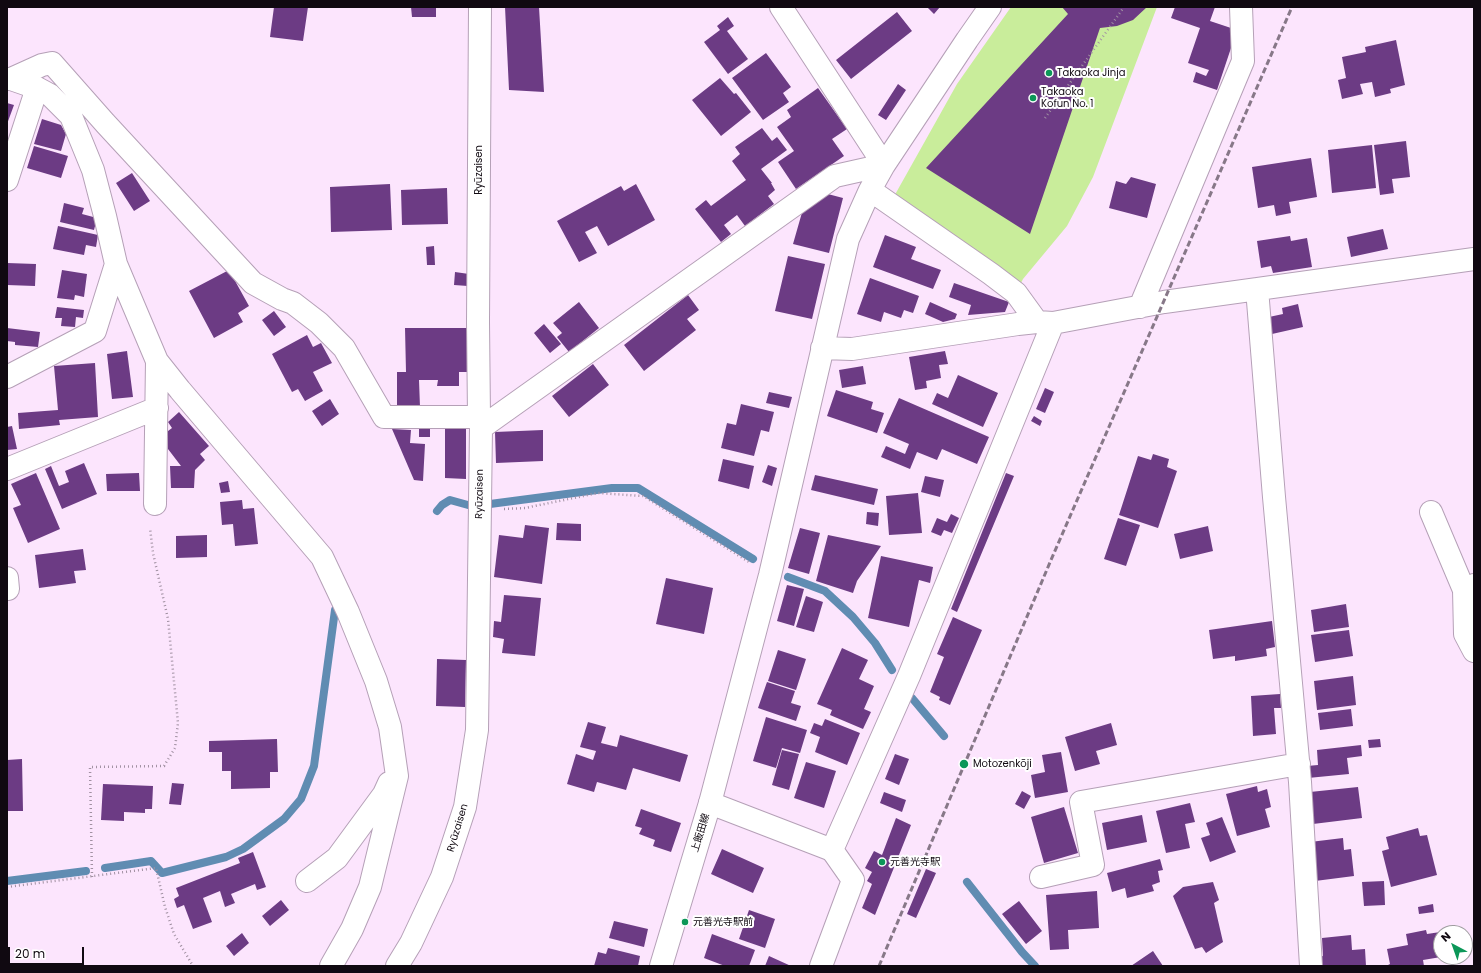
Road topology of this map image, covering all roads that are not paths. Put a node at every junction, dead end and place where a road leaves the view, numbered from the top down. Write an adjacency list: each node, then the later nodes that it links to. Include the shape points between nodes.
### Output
1 (480, 7): 19 (street, Ryūzaisen)
2 (781, 7): 7 (street)
3 (990, 7): 7 (street)
4 (1241, 7): 13 (street, via 1243,61)
5 (9, 79): 6 (street); 19 (street, via 52,63 253,283 282,300 293,303 319,323 344,348 384,418)
6 (38, 88): 8 (street); 11 (street, via 50,95 71,116 93,170)
7 (884, 165): 9 (street); 19 (street, via 835,176)
8 (7, 180)
9 (870, 190): 14 (street, via 1016,293); 15 (street, via 848,239)
10 (1474, 259): 12 (street)
11 (116, 264): 16 (street); 17 (street, via 95,331)
12 (1257, 289): 13 (street); 25 (street)
13 (1140, 307): 14 (street)
14 (1045, 323): 15 (street, via 852,349); 28 (street, via 909,676)
15 (822, 348): 27 (street, via 770,575)
16 (157, 361): 18 (street); 26 (street, via 322,557 376,681 390,727)
17 (7, 377)
18 (157, 408): 20 (street); 21 (street)
19 (480, 422): 32 (street, Ryūzaisen, via 477,730 465,807 442,877 411,944)
20 (7, 468)
21 (155, 504)
22 (1431, 512): 23 (street)
23 (1469, 587): 24 (street, via 1465,634)
24 (1474, 652)
25 (1299, 764): 29 (street, via 1081,802 1093,865); 35 (street)
26 (396, 767): 30 (street, via 384,794 348,845 337,858); 31 (street, via 397,776 370,886 352,929)
27 (710, 803): 28 (street, 上飯田線); 33 (street, 上飯田線)
28 (832, 850): 34 (street, via 853,880)
29 (1041, 878)
30 (307, 881)
31 (331, 966)
32 (397, 966)
33 (661, 966)
34 (821, 966)
35 (1311, 966)

